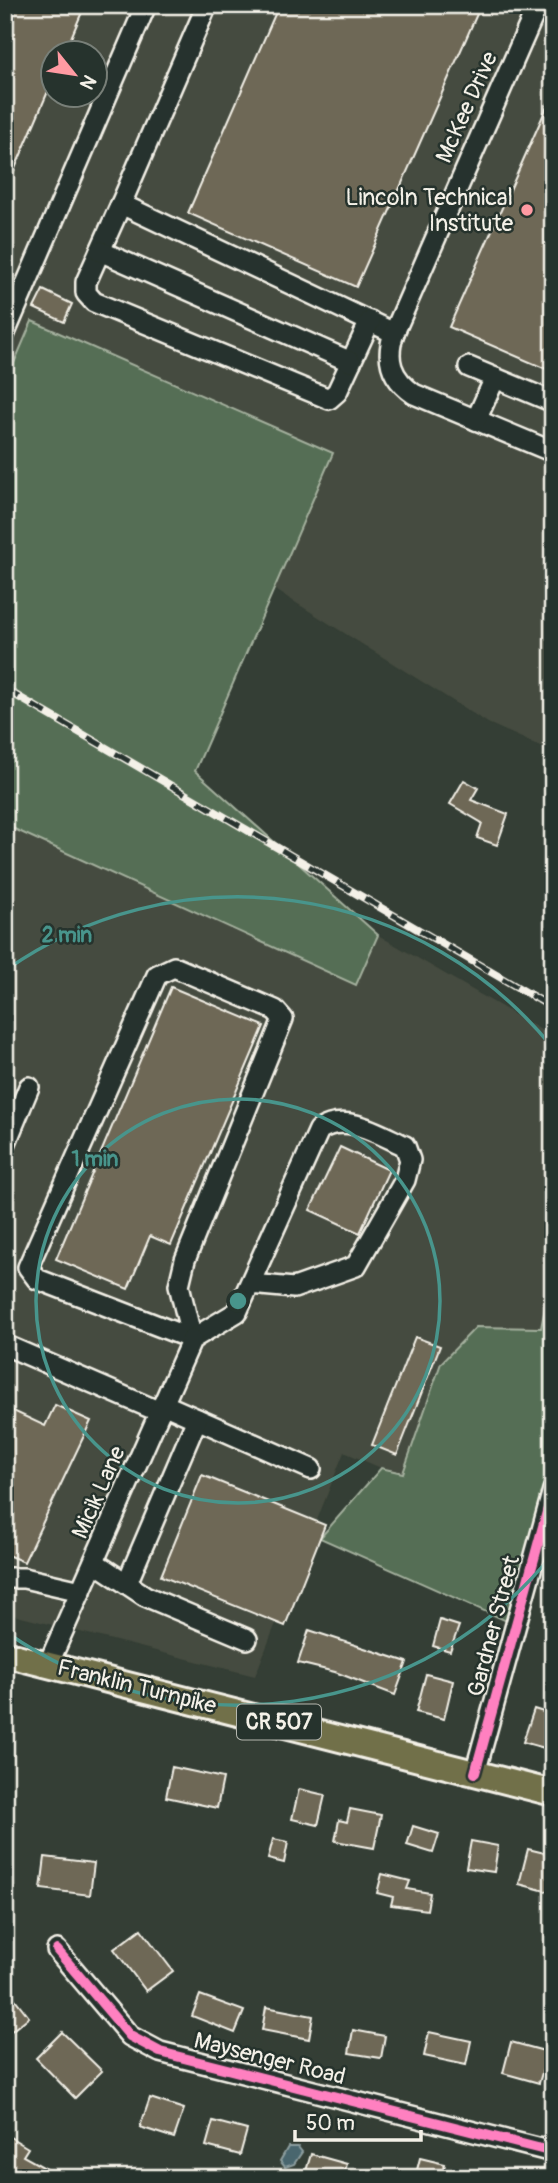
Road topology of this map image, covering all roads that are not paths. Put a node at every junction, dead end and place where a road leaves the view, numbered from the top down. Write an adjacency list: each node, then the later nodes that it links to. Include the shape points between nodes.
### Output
1 (146, 5): 7 (street)
2 (207, 5): 4 (street)
3 (538, 5): 8 (street, McKee Drive)
4 (121, 204): 5 (street); 6 (street)
5 (100, 251): 9 (street); 9 (street, via 86,282 86,293 94,302 329,400)
6 (370, 321): 8 (street); 9 (street)
7 (5, 333)
8 (394, 333): 13 (street, McKee Drive, via 389,360 402,386)
9 (351, 362)
10 (469, 367): 11 (street)
11 (495, 378): 12 (street); 13 (street)
12 (553, 402)
13 (476, 420): 14 (street, McKee Drive)
14 (553, 452)
15 (30, 1087): 16 (street)
16 (5, 1145)
17 (250, 1283): 17 (street, via 320,1130 339,1122 365,1127 405,1146 411,1160 405,1180 356,1266 294,1288); 18 (street, via 237,1312)
18 (192, 1339): 18 (street, via 37,1279 27,1266 156,975 174,967 275,1010 283,1019 185,1261 179,1285); 20 (street, Micik Lane)
19 (5, 1345): 20 (street)
20 (162, 1408): 21 (street); 24 (street, Micik Lane)
21 (197, 1419): 22 (street); 26 (street)
22 (310, 1469)
23 (553, 1490): 31 (street, Gardner Street)
24 (94, 1562): 26 (street); 27 (street, Micik Lane)
25 (5, 1578): 27 (street)
26 (127, 1583): 28 (street, via 145,1596)
27 (81, 1591): 30 (street, Micik Lane)
28 (247, 1639)
29 (5, 1654): 30 (main road, Franklin Turnpike / CR 507)
30 (48, 1665): 31 (main road, Franklin Turnpike / CR 507)
31 (475, 1773): 32 (main road, Franklin Turnpike / CR 507)
32 (553, 1793)
33 (57, 1950): 34 (street, Maysenger Road, via 130,2036 160,2052)
34 (553, 2152)

